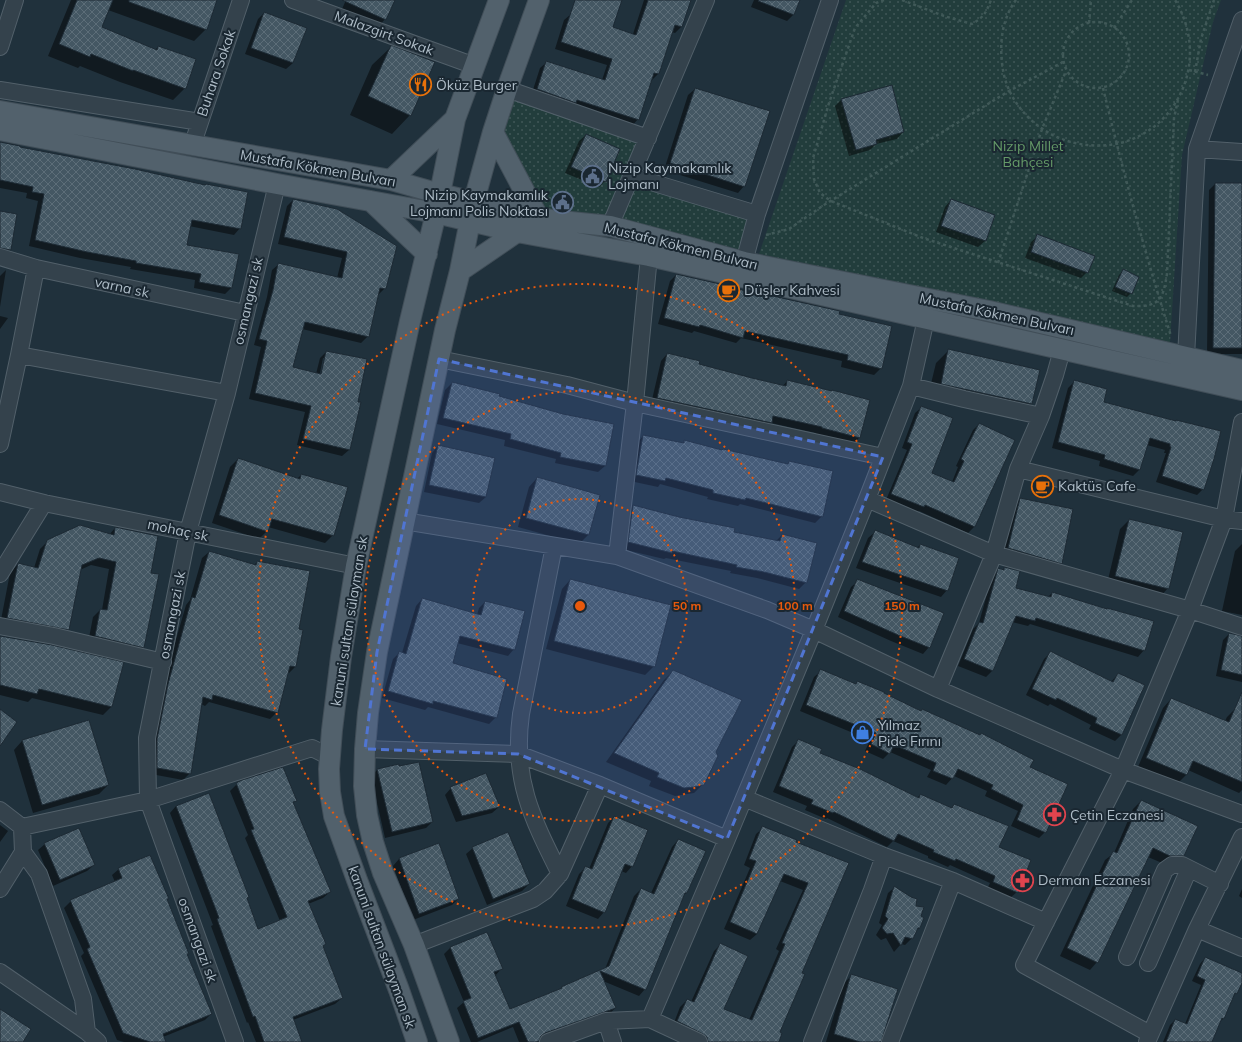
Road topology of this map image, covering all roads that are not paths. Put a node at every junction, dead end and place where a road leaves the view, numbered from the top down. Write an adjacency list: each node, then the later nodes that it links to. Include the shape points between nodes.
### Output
1 (15, 0): 9 (street)
2 (241, 0): 15 (street, Buhara Sokak)
3 (293, 0): 10 (street, Malazgirt Sokak)
4 (499, 0): 10 (main road, kanuni sultan sülayman sk)
5 (539, 0): 11 (main road)
6 (706, 0): 18 (street)
7 (830, 0): 28 (street)
8 (1242, 20): 20 (street)
9 (0, 47)
10 (475, 66): 14 (main road, kanuni sultan sülayman sk)
11 (507, 89): 17 (main road); 18 (street)
12 (0, 90): 15 (street)
13 (0, 111): 19 (main road, Mustafa Kökmen Bulvarı)
14 (455, 119): 23 (main road); 27 (main road, kanuni sultan sülayman sk)
15 (200, 122): 19 (street, Buhara Sokak)
16 (0, 130): 24 (main road)
17 (493, 132): 26 (main road); 29 (main road)
18 (648, 138): 22 (street)
19 (192, 146): 23 (main road, Mustafa Kökmen Bulvarı)
20 (1197, 149): 21 (street); 43 (street)
21 (1242, 152)
22 (631, 176): 28 (street); 31 (street)
23 (390, 180): 27 (main road, Mustafa Kökmen Bulvarı)
24 (277, 184): 25 (main road); 39 (street, osmangazi sk)
25 (371, 201): 27 (main road); 33 (main road)
26 (474, 201): 27 (main road, Mustafa Kökmen Bulvarı); 29 (main road, Mustafa Kökmen Bulvarı); 30 (main road)
27 (438, 203): 30 (main road, Mustafa Kökmen Bulvarı); 33 (main road, kanuni sultan sülayman sk)
28 (757, 214): 36 (street)
29 (538, 217): 31 (main road, Mustafa Kökmen Bulvarı)
30 (471, 221): 32 (main road, Mustafa Kökmen Bulvarı); 38 (main road)
31 (610, 226): 36 (main road, Mustafa Kökmen Bulvarı)
32 (517, 232): 34 (main road, Mustafa Kökmen Bulvarı); 38 (main road)
33 (427, 254): 65 (main road, kanuni sultan sülayman sk)
34 (649, 256): 40 (main road, Mustafa Kökmen Bulvarı); 49 (street)
35 (0, 257): 37 (street, varna sk)
36 (744, 262): 43 (main road, Mustafa Kökmen Bulvarı, via 989,311)
37 (36, 268): 39 (street, varna sk); 42 (street)
38 (460, 270): 44 (main road)
39 (245, 313): 48 (street, osmangazi sk)
40 (926, 319): 41 (main road, Mustafa Kökmen Bulvarı); 46 (street)
41 (1062, 350): 47 (main road, Mustafa Kökmen Bulvarı); 50 (street)
42 (20, 355): 48 (street); 52 (street)
43 (1182, 357): 45 (main road, Mustafa Kökmen Bulvarı)
44 (439, 359): 49 (street, via 567,385); 60 (main road)
45 (1242, 370)
46 (911, 386): 50 (street); 53 (street)
47 (1242, 390)
48 (227, 392): 61 (street, osmangazi sk)
49 (635, 403): 53 (street); 64 (street)
50 (1041, 416): 54 (street)
51 (1242, 422): 58 (street)
52 (0, 444)
53 (883, 457): 56 (street)
54 (1018, 469): 58 (street); 63 (street)
55 (0, 492): 57 (street, mohaç sk)
56 (867, 498): 63 (street); 70 (street)
57 (44, 503): 61 (street, mohaç sk); 66 (street)
58 (1224, 520): 59 (street); 67 (street)
59 (1242, 520)
60 (404, 521): 62 (street); 73 (main road, via 377,652)
61 (188, 532): 65 (street, mohaç sk); 71 (street, osmangazi sk)
62 (554, 546): 64 (street); 74 (street, via 521,714)
63 (994, 554): 67 (street); 72 (street)
64 (617, 556): 70 (street, via 767,610)
65 (356, 566): 75 (main road, kanuni sultan sülayman sk, via 341,657)
66 (0, 574)
67 (1190, 610): 69 (street); 76 (street)
68 (0, 626): 71 (street)
69 (1242, 627)
70 (814, 630): 72 (street); 78 (street)
71 (163, 662): 79 (street, osmangazi sk, via 148,738)
72 (938, 689): 76 (street)
73 (365, 749): 74 (street); 94 (main road, via 364,786 373,842 383,873)
74 (518, 754): 77 (street); 88 (street, via 528,802)
75 (330, 757): 79 (street, via 312,748); 104 (main road, kanuni sultan sülayman sk, via 330,792 334,816)
76 (1123, 770): 81 (street); 92 (street)
77 (600, 785): 84 (street); 88 (street)
78 (744, 798): 84 (street); 86 (street)
79 (148, 800): 82 (street); 103 (street, osmangazi sk)
80 (0, 810): 82 (street)
81 (1242, 814)
82 (22, 827): 85 (street)
83 (1242, 836): 90 (street)
84 (727, 839): 99 (street)
85 (23, 852): 91 (street); 101 (street, via 39,874)
86 (884, 856): 89 (street); 109 (street)
87 (1189, 869): 90 (street); 96 (street, via 1182,865 1172,865 1165,870); 97 (street)
88 (560, 874): 94 (street, via 545,891 533,899)
89 (953, 881): 92 (street); 110 (street)
90 (1220, 884): 93 (street)
91 (0, 889)
92 (1046, 922): 102 (street, via 1024,965)
93 (1197, 929): 95 (street); 102 (street)
94 (414, 945): 105 (main road)
95 (1242, 948)
96 (1127, 957)
97 (1148, 963)
98 (0, 972): 101 (street)
99 (650, 1019): 100 (street); 108 (street)
100 (606, 1021): 106 (street); 107 (street)
101 (93, 1037)
102 (1148, 1038)
103 (235, 1042)
104 (417, 1042)
105 (449, 1042)
106 (548, 1042)
107 (612, 1042)
108 (700, 1042)
109 (812, 1042)
110 (890, 1042)

